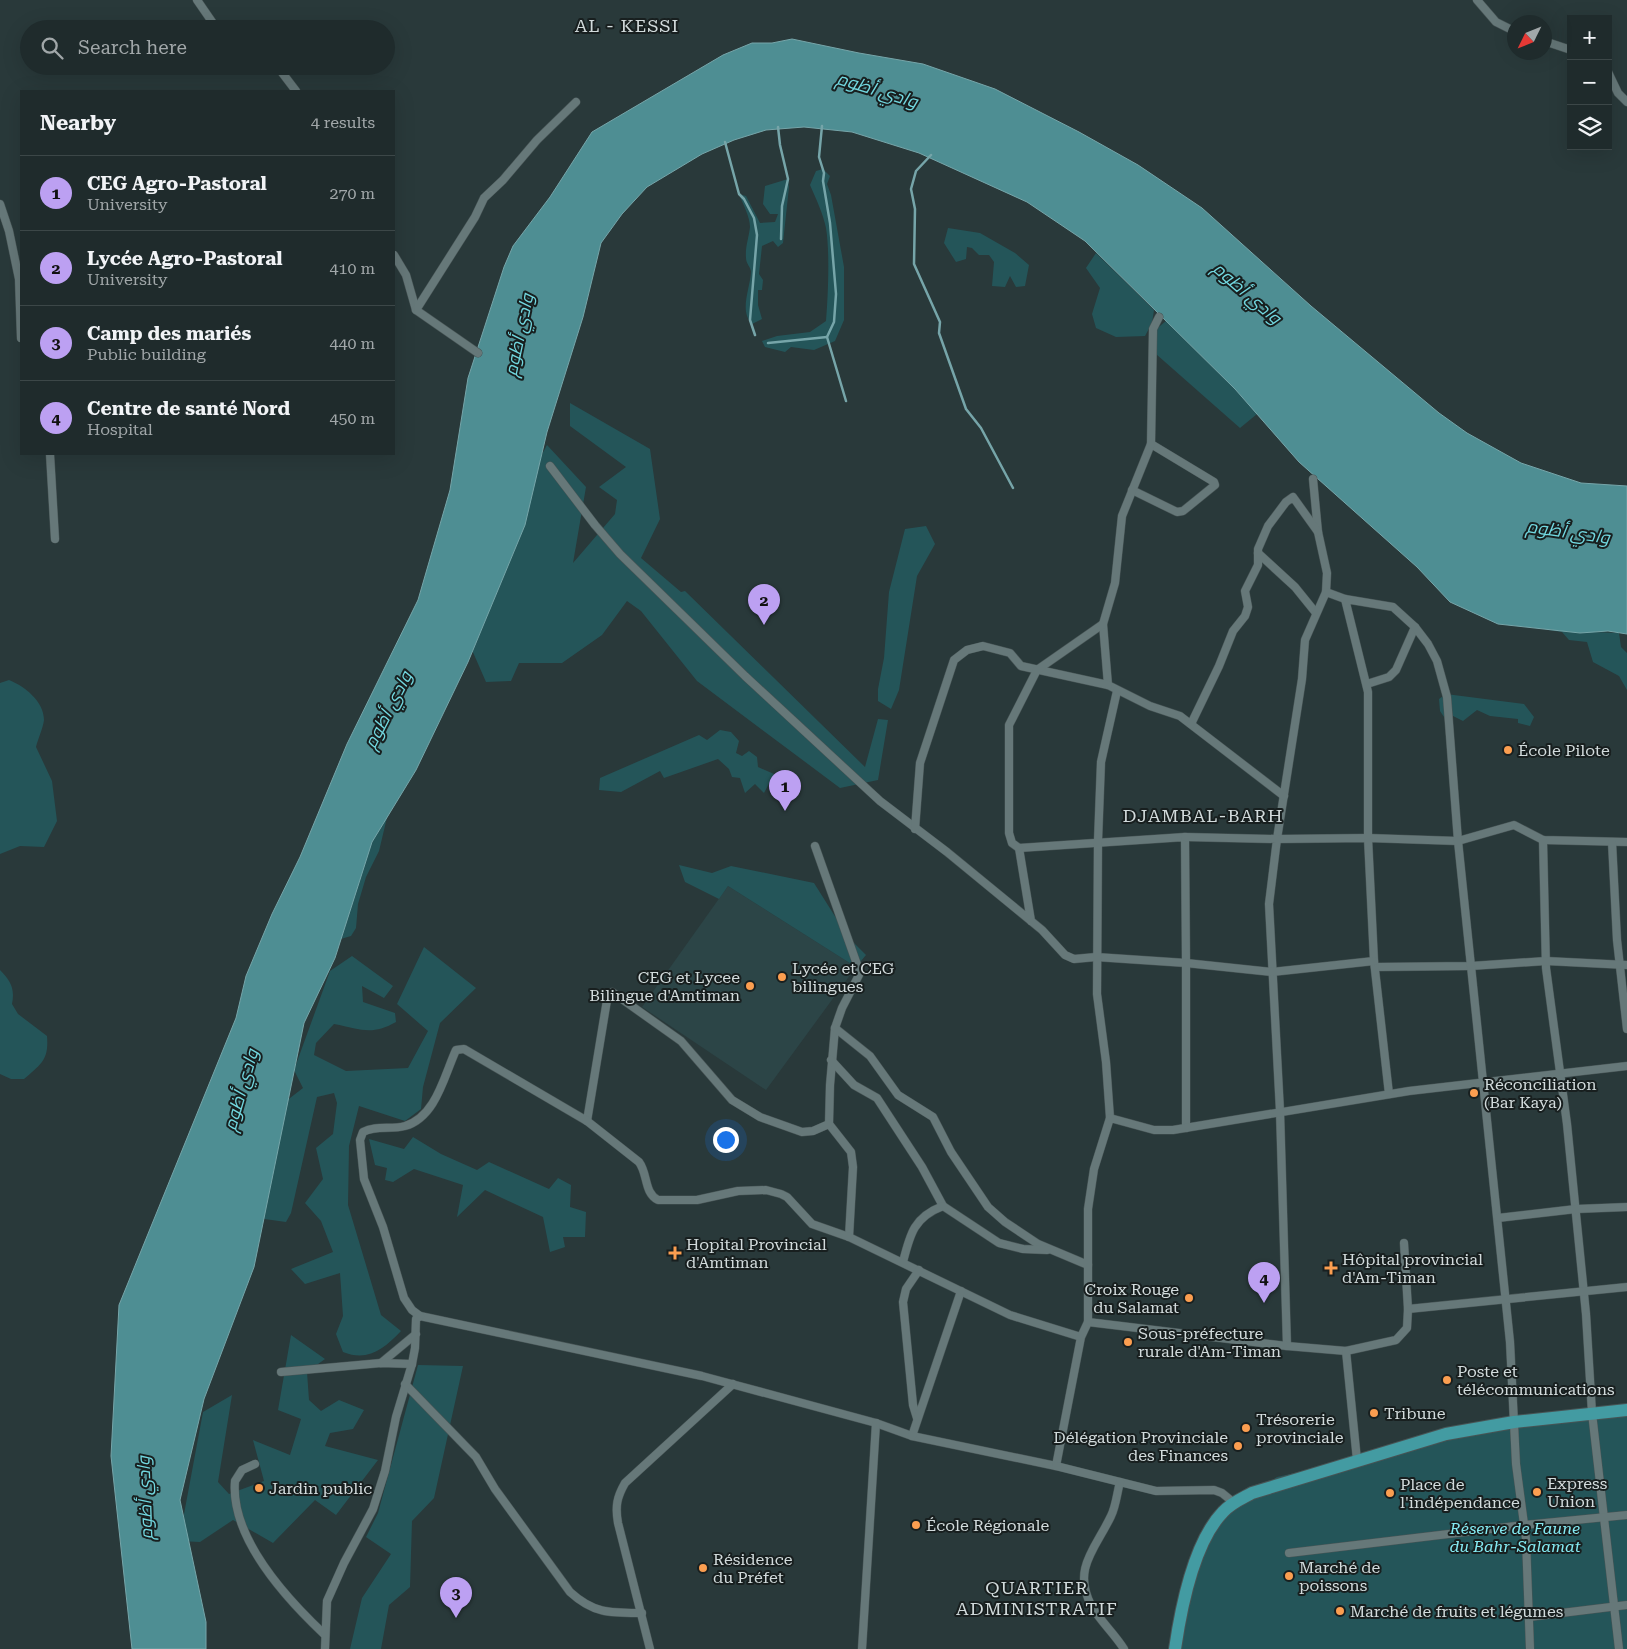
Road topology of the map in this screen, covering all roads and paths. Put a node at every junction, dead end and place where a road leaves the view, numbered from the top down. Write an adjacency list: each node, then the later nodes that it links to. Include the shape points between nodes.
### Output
1 (197, 0): 3 (street)
2 (1477, 0): 4 (street, via 1496,22)
3 (211, 20)
4 (1507, 28)
5 (1552, 44): 6 (street)
6 (1567, 49)
7 (284, 75): 9 (street)
8 (1612, 80): 11 (street)
9 (295, 90)
10 (576, 102): 15 (street, via 484,198)
11 (1627, 102)
12 (0, 204): 14 (street, via 19,279)
13 (395, 257): 15 (street, via 406,275)
14 (20, 308)
15 (416, 310): 17 (street)
16 (1159, 317): 18 (street, via 1153,329)
17 (478, 353)
18 (1151, 444): 22 (street); 22 (street, via 1215,485 1180,512)
19 (50, 455): 24 (street)
20 (550, 466): 37 (street, via 620,554 744,676 880,801)
21 (1313, 479): 23 (street)
22 (1132, 490): 29 (street, via 1122,516 1115,583)
23 (1318, 532): 25 (street, via 1293,497 1268,526); 26 (street, via 1327,572)
24 (55, 539)
25 (1258, 553): 28 (street, via 1295,587); 35 (street, via 1258,565 1245,591 1248,607 1245,616 1233,631)
26 (1326, 592): 27 (street); 28 (street)
27 (1345, 599): 30 (street, via 1393,607); 32 (street)
28 (1316, 613): 36 (street, via 1305,640)
29 (1103, 624): 31 (street); 33 (street)
30 (1415, 627): 32 (street, via 1396,670); 42 (street, via 1437,661 1447,697)
31 (1037, 670): 33 (street); 37 (street, via 1021,666 1010,653 983,646 968,650 954,660 920,763); 47 (street, via 1008,728 1009,833)
32 (1367, 684): 39 (street)
33 (1108, 685): 34 (street)
34 (1117, 691): 35 (street, via 1180,716); 43 (street, via 1102,762)
35 (1191, 724): 36 (street)
36 (1284, 796): 40 (street)
37 (914, 828): 48 (street)
38 (1185, 837): 40 (street); 43 (street); 51 (street)
39 (1368, 838): 40 (street); 42 (street); 52 (street)
40 (1277, 839): 55 (street, via 1270,904)
41 (1543, 840): 42 (street, via 1514,825); 44 (street); 50 (street)
42 (1458, 841): 54 (street)
43 (1098, 842): 47 (street); 49 (street)
44 (1612, 842): 45 (street); 53 (street)
45 (1627, 842)
46 (815, 846): 56 (street, via 859,970)
47 (1019, 848): 48 (street)
48 (1031, 921): 49 (street, via 1070,958)
49 (1096, 957): 51 (street); 64 (street)
50 (1546, 961): 53 (street); 54 (street); 60 (street)
51 (1186, 963): 55 (street); 67 (street)
52 (1374, 964): 54 (street); 55 (street); 62 (street)
53 (1623, 964): 57 (street)
54 (1471, 966): 61 (street)
55 (1272, 972): 63 (street)
56 (835, 1028): 58 (street); 74 (street, via 870,1056 898,1094 933,1117 988,1207 1021,1234)
57 (1627, 1029)
58 (831, 1060): 66 (street); 68 (street, via 854,1085 877,1098)
59 (1627, 1066): 60 (street)
60 (1560, 1073): 61 (street); 70 (street)
61 (1484, 1083): 62 (street); 71 (street)
62 (1390, 1094): 63 (street)
63 (1280, 1112): 67 (street); 87 (street)
64 (1110, 1118): 67 (street, via 1164,1131); 76 (street, via 1094,1169 1088,1209)
65 (587, 1121): 66 (street, via 608,994 612,992 681,1040 732,1100 760,1117 802,1132); 72 (street, via 639,1162 649,1192 658,1200 697,1200 738,1191 766,1190 787,1197 812,1224); 83 (street, via 460,1048 456,1050 427,1112 404,1126 370,1128 363,1132 360,1140 364,1178 383,1227 404,1298)
66 (830, 1124): 72 (street, via 851,1152)
67 (1186, 1128)
68 (943, 1206): 74 (street, via 1000,1243 1023,1250); 75 (street, via 928,1212 911,1232)
69 (1627, 1207): 70 (street)
70 (1576, 1209): 71 (street); 80 (street)
71 (1498, 1218): 81 (street)
72 (849, 1237): 75 (street)
73 (1404, 1243): 82 (street)
74 (1051, 1250): 76 (street)
75 (903, 1262): 77 (street)
76 (1088, 1265): 84 (street)
77 (919, 1270): 79 (street); 96 (street, via 906,1290 903,1302)
78 (1627, 1287): 80 (street)
79 (961, 1291): 86 (street, via 1010,1314); 96 (street)
80 (1584, 1291): 81 (street); 95 (street)
81 (1505, 1298): 82 (street); 97 (street)
82 (1408, 1308): 88 (street, via 1407,1328 1396,1340)
83 (420, 1316): 85 (street, via 416,1319); 93 (street)
84 (1088, 1322): 86 (street); 87 (street)
85 (416, 1334): 89 (street); 90 (street)
86 (1081, 1337): 102 (street)
87 (1286, 1346): 88 (street)
88 (1346, 1351): 100 (street)
89 (381, 1363): 90 (street); 91 (street)
90 (412, 1364): 92 (street)
91 (281, 1372)
92 (405, 1384): 111 (street, via 476,1456 570,1592 583,1604 597,1610); 113 (street, via 373,1509 327,1601)
93 (733, 1384): 98 (street); 111 (street, via 624,1483 618,1495 615,1506 618,1523)
94 (1627, 1410): 95 (main road)
95 (1592, 1414): 97 (main road); 106 (street)
96 (917, 1418): 99 (street)
97 (1514, 1422): 100 (main road, via 1446,1434); 107 (street)
98 (876, 1423): 99 (street); 116 (street)
99 (912, 1436): 102 (street)
100 (1358, 1460): 104 (main road)
101 (254, 1464): 113 (street, via 242,1470 235,1481 241,1520 251,1543 283,1592)
102 (1056, 1466): 103 (street)
103 (1120, 1482): 104 (street, via 1156,1490 1214,1490); 117 (street, via 1112,1514 1088,1557 1083,1575 1092,1607)
104 (1233, 1502): 118 (main road, via 1206,1535 1187,1592)
105 (1627, 1515): 106 (street)
106 (1606, 1517): 107 (street); 110 (street)
107 (1524, 1524): 108 (street); 112 (street)
108 (1289, 1553)
109 (1627, 1605): 110 (street)
110 (1615, 1606): 112 (street); 120 (street)
111 (642, 1613): 115 (street)
112 (1529, 1616): 119 (street)
113 (324, 1634): 114 (street)
114 (325, 1649)
115 (650, 1649)
116 (862, 1649)
117 (1124, 1649)
118 (1175, 1649)
119 (1530, 1649)
120 (1619, 1649)

